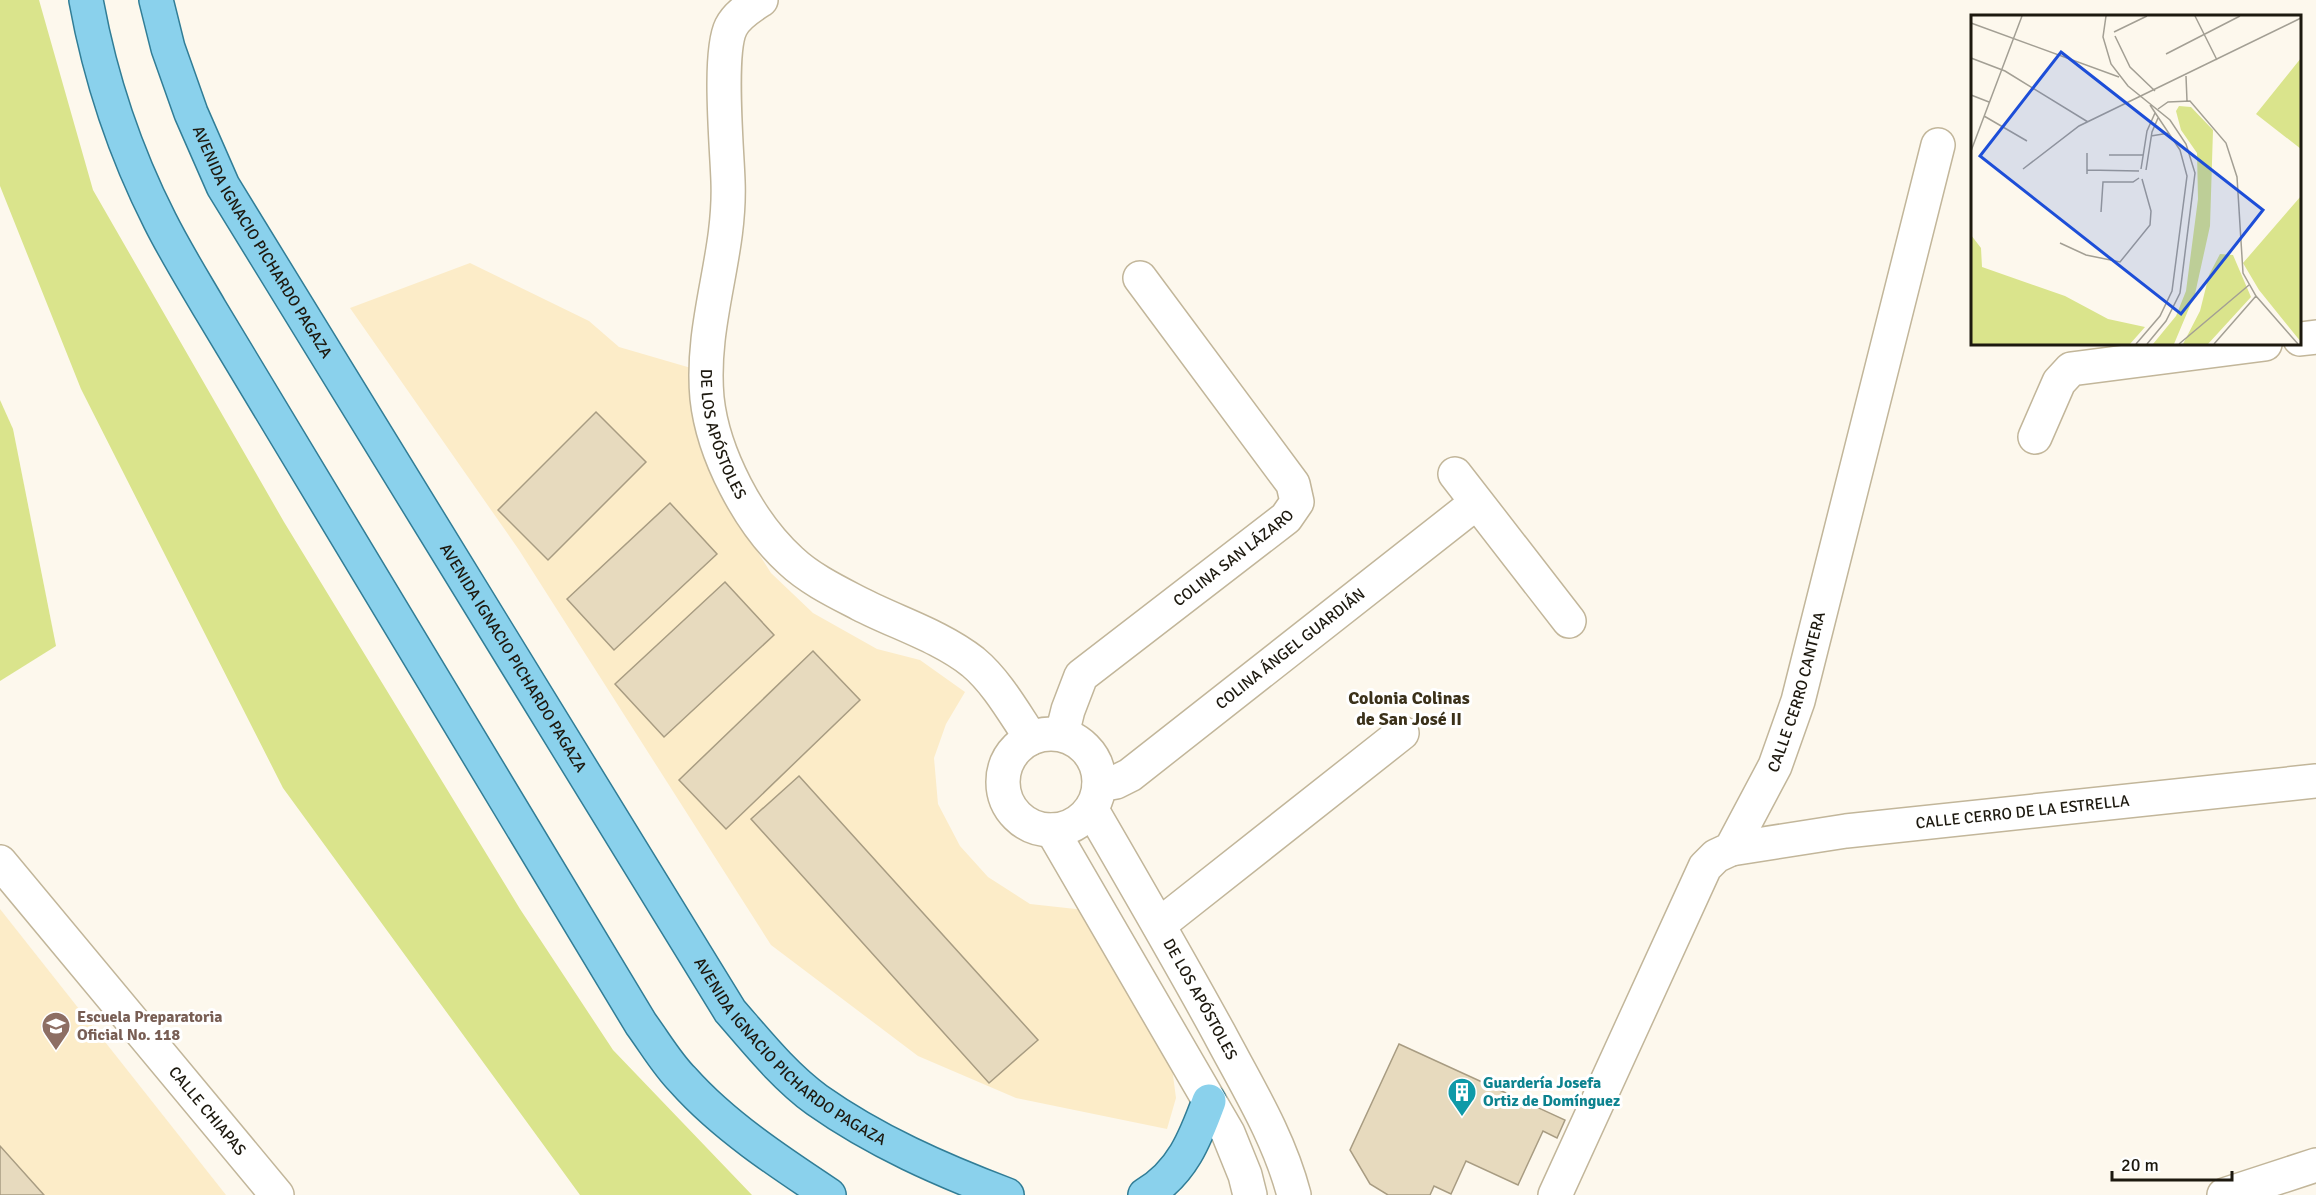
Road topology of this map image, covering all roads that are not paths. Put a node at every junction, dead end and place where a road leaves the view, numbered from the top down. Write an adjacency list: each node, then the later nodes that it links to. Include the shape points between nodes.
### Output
1 (86, 0): 24 (main road, via 100,66 124,142 160,221 641,1024 682,1080 708,1105 778,1161)
2 (156, 0): 25 (main road, AVENIDA IGNACIO PICHARDO PAGAZA, via 191,113 223,186 730,1011 816,1099 869,1133)
3 (761, 0): 14 (street, DE LOS APÓSTOLES, via 731,27 725,54 729,207 705,364 707,400 722,458 754,515 790,561 859,604 938,640 974,663)
4 (1938, 145): 18 (street, CALLE CERRO CANTERA, via 1798,701 1775,766)
5 (1140, 278): 14 (street, COLINA SAN LÁZARO, via 1293,484 1297,502 1286,518 1081,676 1068,711)
6 (2316, 337): 7 (street)
7 (2301, 339)
8 (2257, 345): 9 (street, via 2067,372)
9 (2035, 437)
10 (1455, 474): 11 (street)
11 (1476, 503): 12 (street); 16 (street, COLINA ÁNGEL GUARDIÁN, via 1130,775)
12 (1569, 621)
13 (1402, 733): 20 (street)
14 (1046, 736): 16 (street, via 1077,740 1089,751 1097,765); 17 (street, via 1018,746 1009,758 1003,786 1007,800 1020,817 1038,828)
15 (2316, 781): 18 (street, CALLE CERRO DE LA ESTRELLA, via 1846,831)
16 (1095, 798): 17 (street, via 1079,821); 20 (street, DE LOS APÓSTOLES)
17 (1052, 830): 21 (street)
18 (1731, 849): 29 (street, CALLE CERRO CANTERA, via 1705,867)
19 (0, 862): 23 (street, CALLE CHIAPAS)
20 (1159, 925): 28 (street, DE LOS APÓSTOLES, via 1264,1116)
21 (1209, 1101): 26 (main road, via 1190,1151 1176,1170); 27 (street, via 1235,1150)
22 (2316, 1166): 30 (street)
23 (277, 1195)
24 (830, 1195)
25 (1007, 1195)
26 (1145, 1195)
27 (1250, 1195)
28 (1294, 1195)
29 (1555, 1195)
30 (2224, 1195)

